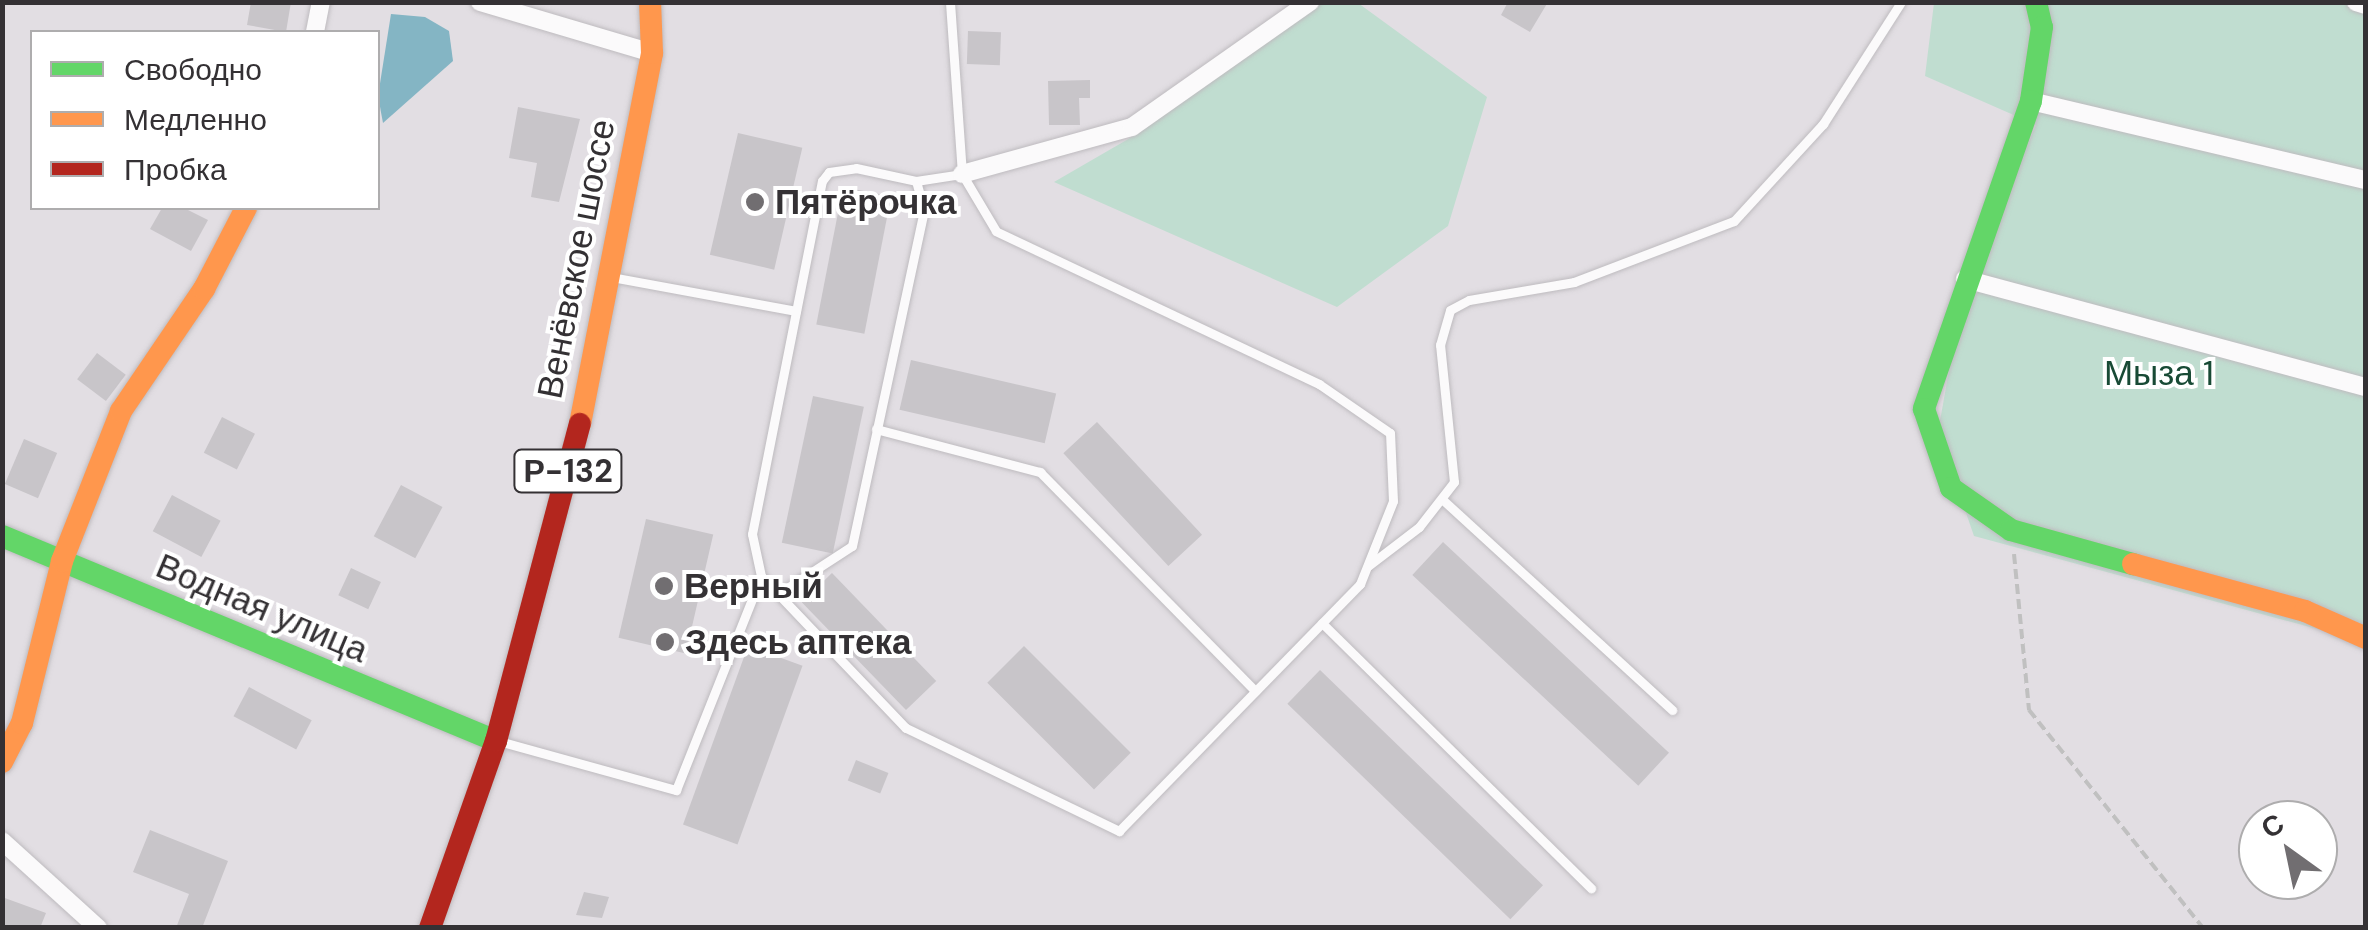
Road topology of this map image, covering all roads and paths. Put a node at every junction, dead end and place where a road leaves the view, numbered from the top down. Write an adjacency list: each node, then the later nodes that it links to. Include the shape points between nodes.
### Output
1 (321, 2): 10 (street)
2 (480, 2): 11 (street)
3 (650, 2): 11 (street, Венёвское шоссе / Р-132)
4 (950, 2): 13 (lane)
5 (1310, 2): 13 (street, via 1132,127)
6 (1901, 2): 22 (lane, via 1823,124 1756,203 1726,227 1574,282 1450,310 1440,346 1455,465)
7 (2036, 2): 12 (street, via 2042,27)
8 (2356, 2): 9 (street)
9 (2366, 4)
10 (316, 30)
11 (652, 53): 17 (street, Венёвское шоссе / Р-132)
12 (2031, 101): 14 (street); 18 (street)
13 (962, 174): 15 (lane); 26 (lane, via 996,231 1319,384 1390,434 1393,501)
14 (2366, 180)
15 (916, 181): 19 (lane, via 856,168 828,172); 21 (lane, via 924,208)
16 (245, 210): 25 (street, via 204,289 121,412)
17 (608, 276): 19 (lane); 33 (street, Венёвское шоссе / Р-132, via 578,433)
18 (1965, 279): 20 (street); 23 (street, via 1924,409 1951,488)
19 (796, 311): 27 (lane, via 752,534)
20 (2366, 387)
21 (876, 428): 28 (lane, via 852,546); 31 (lane, via 1040,472)
22 (1442, 500): 26 (lane); 32 (lane)
23 (2011, 530): 30 (street, via 2306,612); 39 (path, via 2029,710)
24 (2, 536): 25 (street, Водная улица)
25 (62, 561): 33 (street, Водная улица); 34 (street, via 22,723)
26 (1366, 568): 29 (lane, via 1360,584)
27 (761, 576): 28 (lane); 33 (lane, via 676,790)
28 (778, 594): 31 (lane, via 906,728 1119,831)
29 (1322, 622): 31 (lane); 36 (lane)
30 (2366, 638)
31 (1255, 692)
32 (1672, 710)
33 (496, 740): 38 (street, Венёвское шоссе / Р-132)
34 (2, 762)
35 (2, 841): 37 (street)
36 (1591, 888)
37 (98, 928)
38 (430, 928)
39 (2203, 928)

